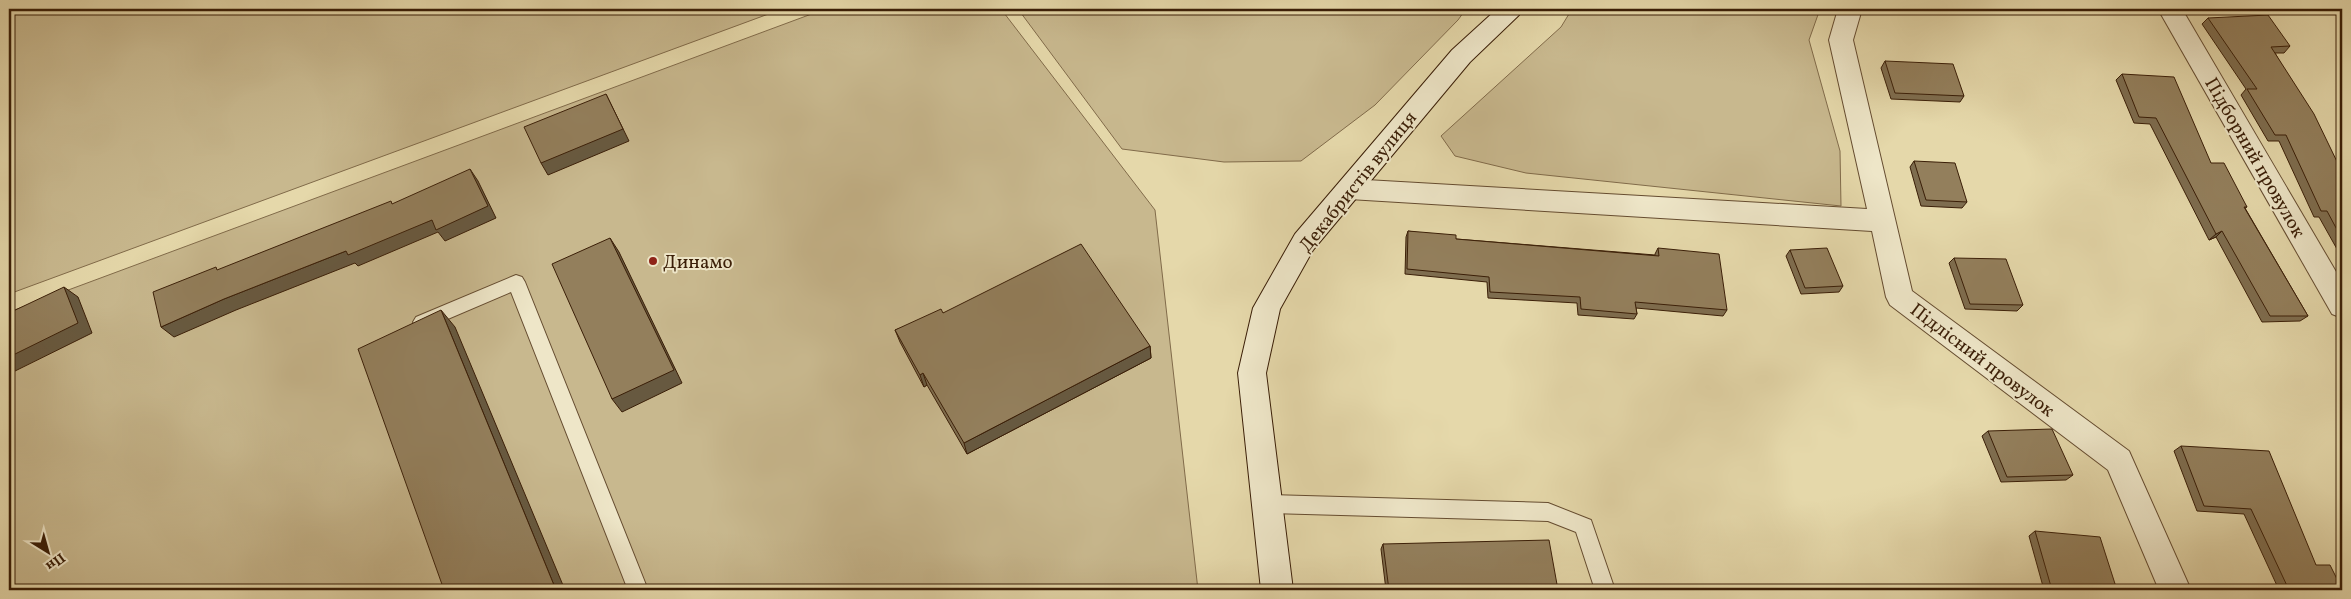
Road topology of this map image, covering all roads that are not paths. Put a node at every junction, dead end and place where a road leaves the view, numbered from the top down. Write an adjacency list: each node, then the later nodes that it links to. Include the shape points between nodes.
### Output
1 (1511, 9): 4 (street, Декабристів вулиця, via 1461,56)
2 (1850, 9): 5 (street, Підлісний провулок, via 1841,40)
3 (2170, 9): 6 (street, Підборний провулок)
4 (1349, 189): 5 (street); 8 (street, Декабристів вулиця, via 1304,242 1267,308 1252,373)
5 (1882, 221): 12 (street, Підлісний провулок, via 1900,297 2119,461)
6 (2342, 306)
7 (404, 330): 9 (lane, via 516,282)
8 (1268, 504): 10 (street, Декабристів вулиця); 11 (lane, via 1548,512 1584,526)
9 (638, 590)
10 (1277, 590)
11 (1605, 590)
12 (2175, 590)

